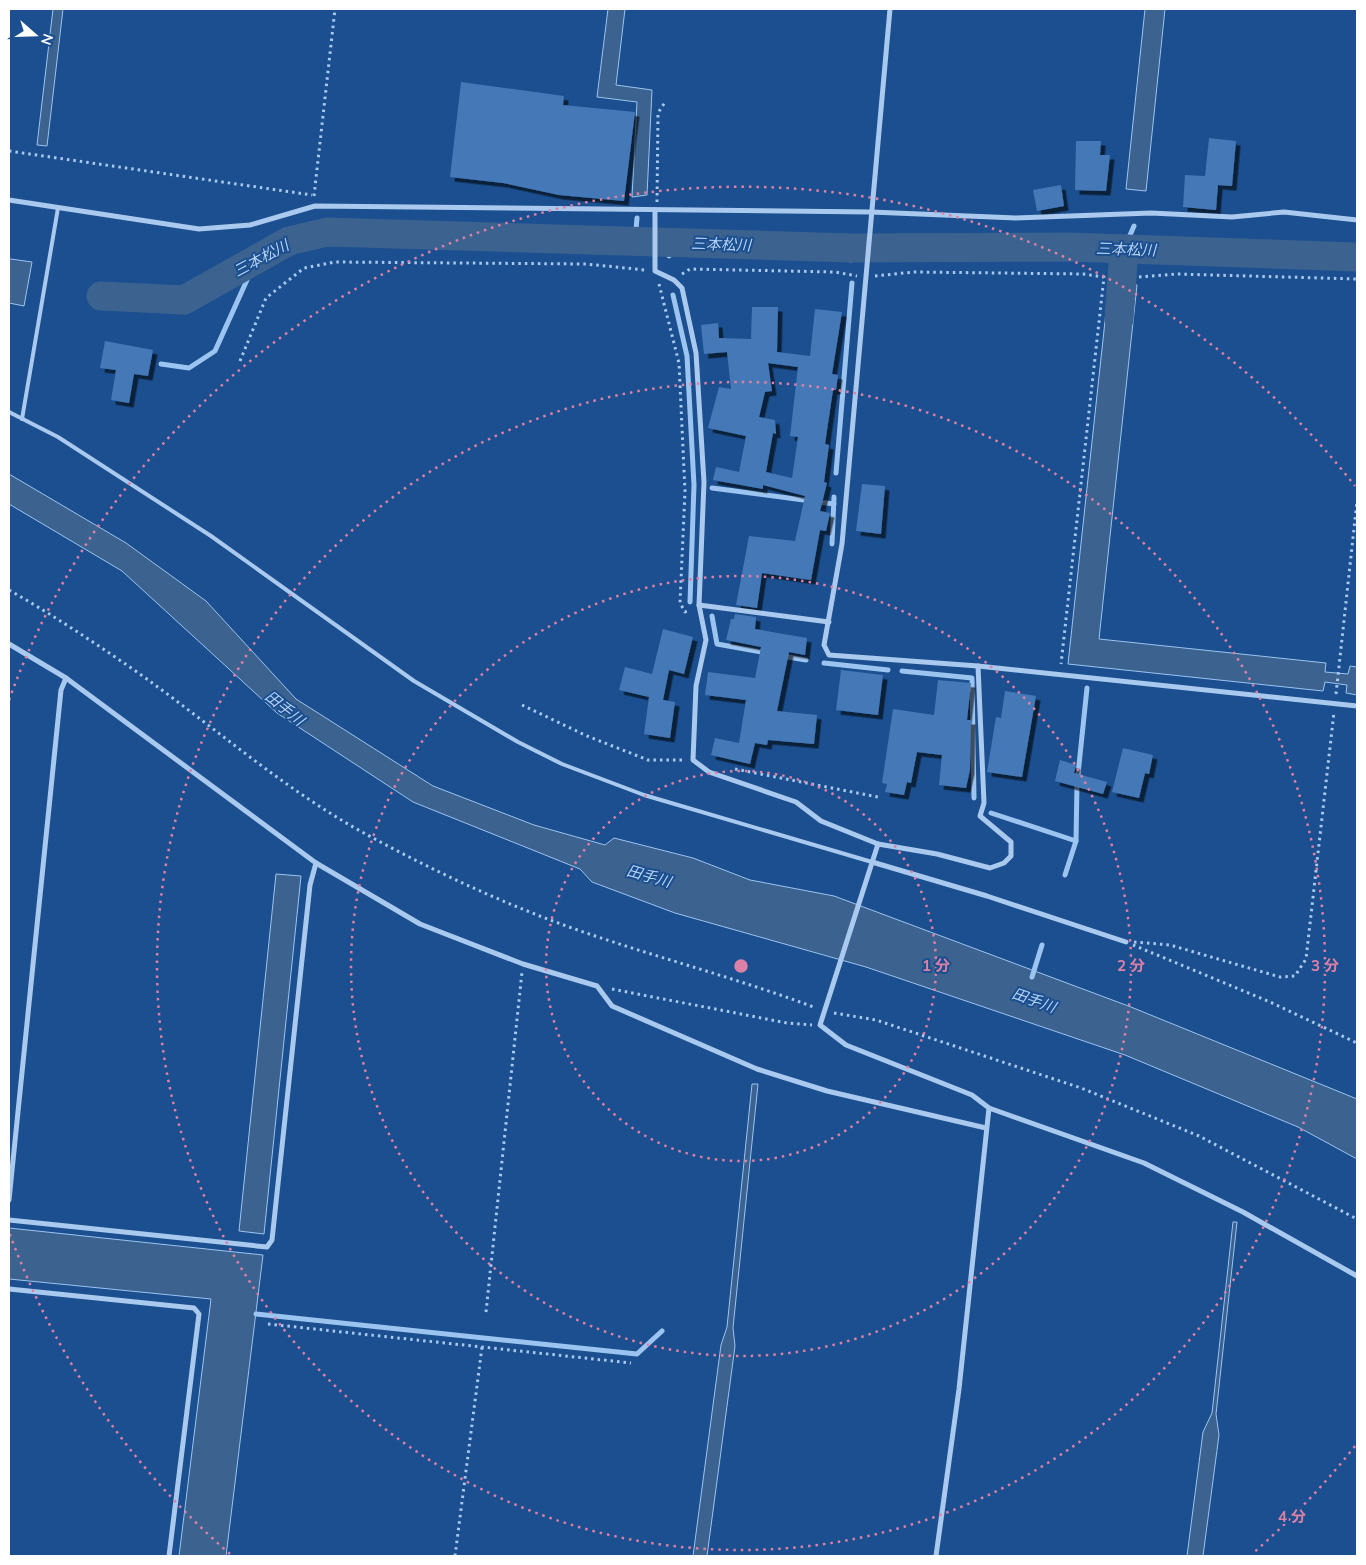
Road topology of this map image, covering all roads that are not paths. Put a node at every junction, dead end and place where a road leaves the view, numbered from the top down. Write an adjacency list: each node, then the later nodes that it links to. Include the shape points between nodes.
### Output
1 (890, 9): 5 (street)
2 (9, 200): 3 (street)
3 (58, 208): 4 (street, via 199,230 250,225 315,206); 8 (lane)
4 (655, 210): 5 (street); 9 (street, via 655,271 674,280 682,288 696,353 704,482)
5 (871, 215): 6 (street, via 1016,218 1151,213 1232,217 1284,212); 10 (street, via 842,544)
6 (1357, 220)
7 (9, 412): 8 (lane)
8 (22, 419): 16 (lane, via 58,437 211,536 414,681 518,742 562,764 644,795)
9 (699, 605): 10 (street); 15 (street, via 706,640 696,686 693,760 709,772 796,802 821,821)
10 (829, 622): 12 (street, via 824,645 829,654)
11 (9, 644): 13 (street)
12 (978, 666): 14 (street); 15 (street, via 984,803 980,816 1012,842 1011,856 1004,863 990,868 938,854)
13 (66, 678): 17 (street); 21 (street, via 61,690)
14 (1357, 706)
15 (878, 844): 16 (street)
16 (872, 862): 18 (street); 19 (street, via 820,1025 846,1045 972,1095)
17 (316, 863): 20 (street, via 420,924 523,964 597,986 612,1006 757,1069 828,1091); 22 (street, via 310,886 272,1240 267,1247)
18 (1126, 942)
19 (989, 1108): 20 (street); 23 (street, via 1144,1163 1243,1212)
20 (986, 1128): 26 (street, via 959,1390)
21 (9, 1200)
22 (9, 1220)
23 (1357, 1276)
24 (9, 1289): 25 (street, via 194,1308 199,1314)
25 (169, 1556)
26 (936, 1556)

